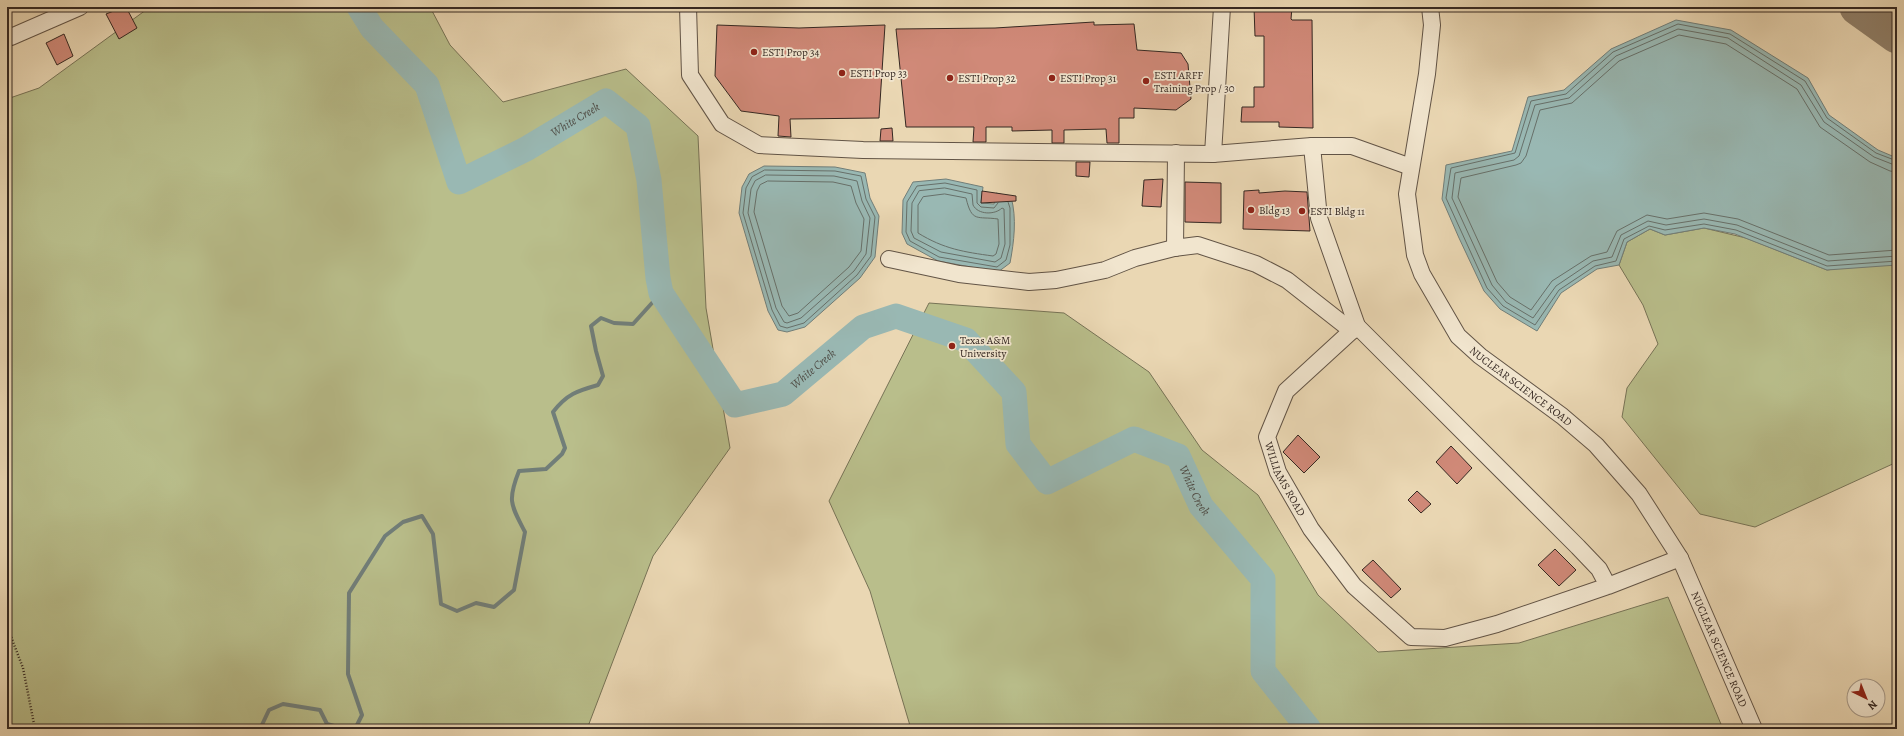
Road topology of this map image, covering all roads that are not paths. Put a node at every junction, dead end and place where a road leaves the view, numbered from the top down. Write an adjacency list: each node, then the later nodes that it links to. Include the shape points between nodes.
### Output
1 (80, 7): 5 (street, via 11,37)
2 (688, 7): 7 (street, via 690,75 722,124 759,144 863,150)
3 (1222, 7): 8 (street)
4 (1430, 7): 9 (street, NUCLEAR SCIENCE ROAD, via 1432,25 1428,74)
5 (7, 34)
6 (1312, 146): 8 (street); 9 (street, via 1352,146); 12 (street, via 1319,218)
7 (1176, 154): 8 (street); 10 (street)
8 (1213, 154)
9 (1411, 167): 13 (street, NUCLEAR SCIENCE ROAD, via 1407,194 1414,255 1422,274 1458,336 1480,356 1562,416 1596,445 1639,494)
10 (1175, 248): 11 (street, via 1135,258 1105,270 1056,280 1029,282 959,274); 12 (street, via 1198,245 1256,264 1287,280)
11 (889, 259)
12 (1354, 328): 14 (street, via 1578,547 1599,569); 14 (street, WILLIAMS ROAD, via 1286,391 1267,437 1278,472 1311,529 1354,586 1411,637 1445,638 1497,624)
13 (1680, 558): 14 (street, WILLIAMS ROAD); 15 (street, NUCLEAR SCIENCE ROAD)
14 (1608, 586)
15 (1754, 729)

